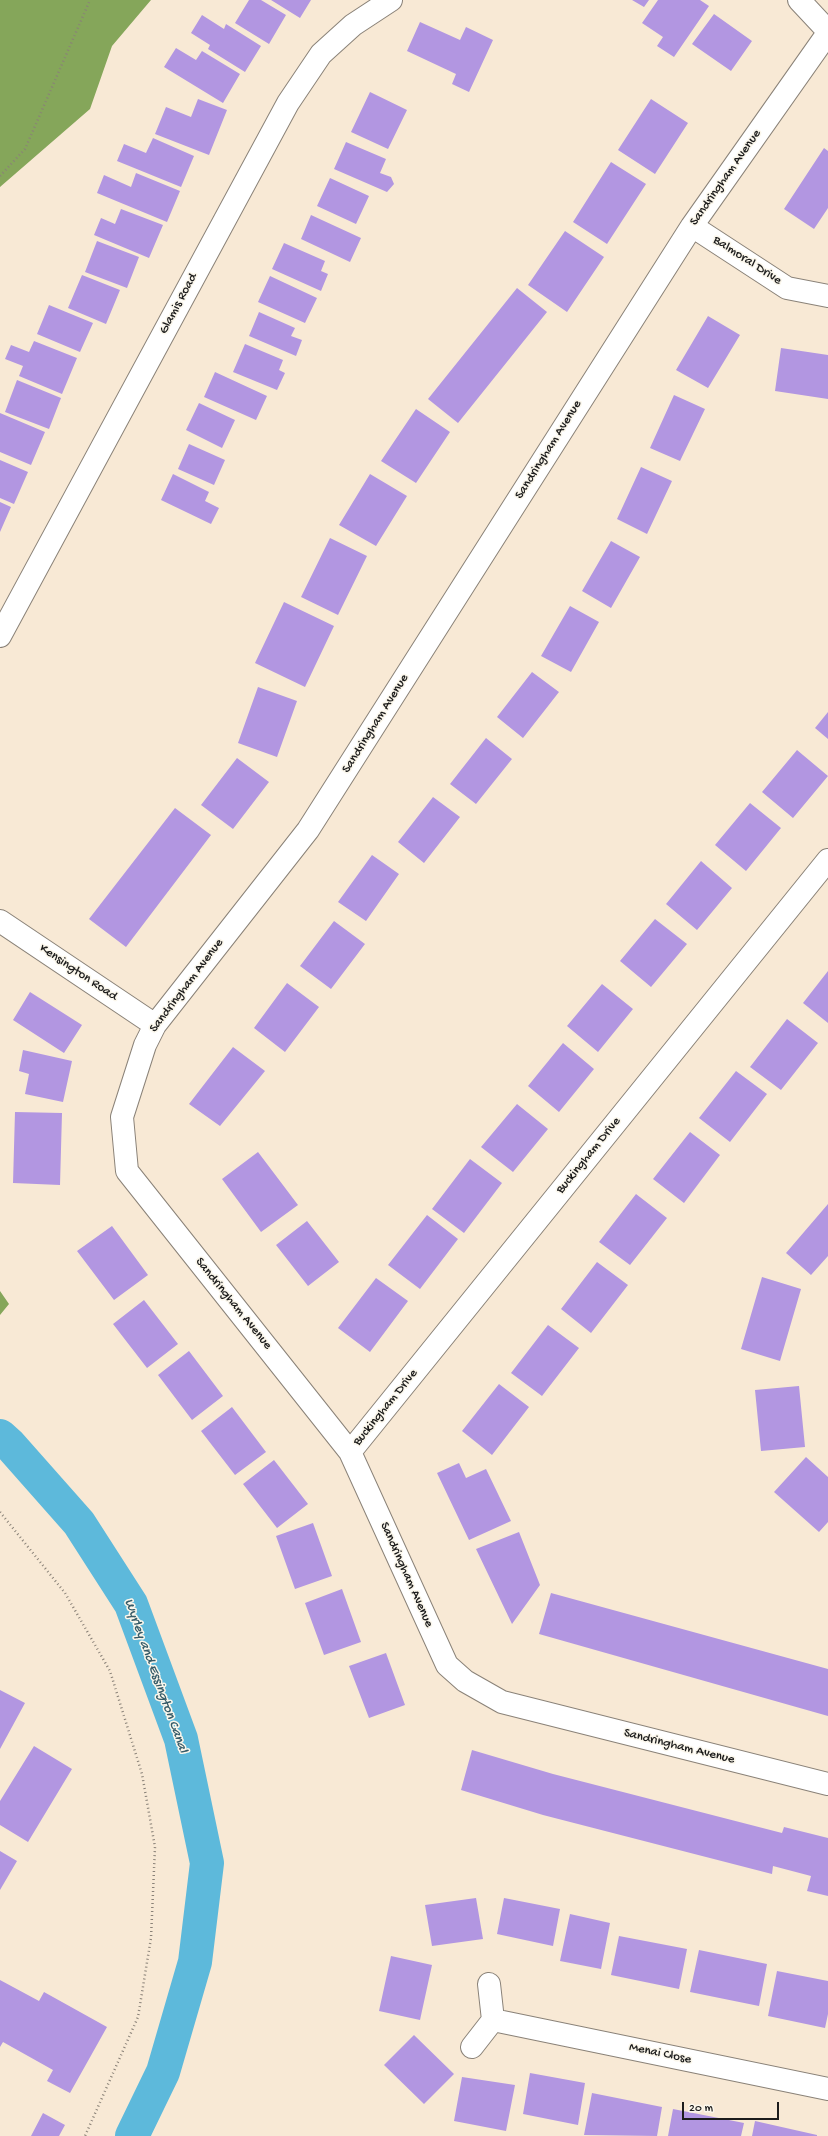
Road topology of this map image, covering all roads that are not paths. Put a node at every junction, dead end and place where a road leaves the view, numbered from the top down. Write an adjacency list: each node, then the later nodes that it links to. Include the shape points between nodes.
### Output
1 (391, 0): 6 (street, Glamis Road, via 353,25 322,54 288,103)
2 (799, 0): 3 (street)
3 (828, 32): 4 (street, Sandringham Avenue)
4 (692, 226): 5 (street, Balmoral Drive, via 787,288); 9 (street, Sandringham Avenue, via 308,830)
5 (828, 296)
6 (0, 636)
7 (828, 860): 10 (street, Buckingham Drive)
8 (0, 921): 9 (street, Kensington Road)
9 (155, 1025): 10 (street, Sandringham Avenue, via 145,1045 122,1117 127,1171)
10 (350, 1452): 11 (street, Sandringham Avenue, via 447,1665 465,1681 502,1702)
11 (828, 1784)
12 (489, 1984): 13 (street)
13 (493, 2020): 14 (street); 15 (street, Menai Close)
14 (472, 2047)
15 (828, 2089)

